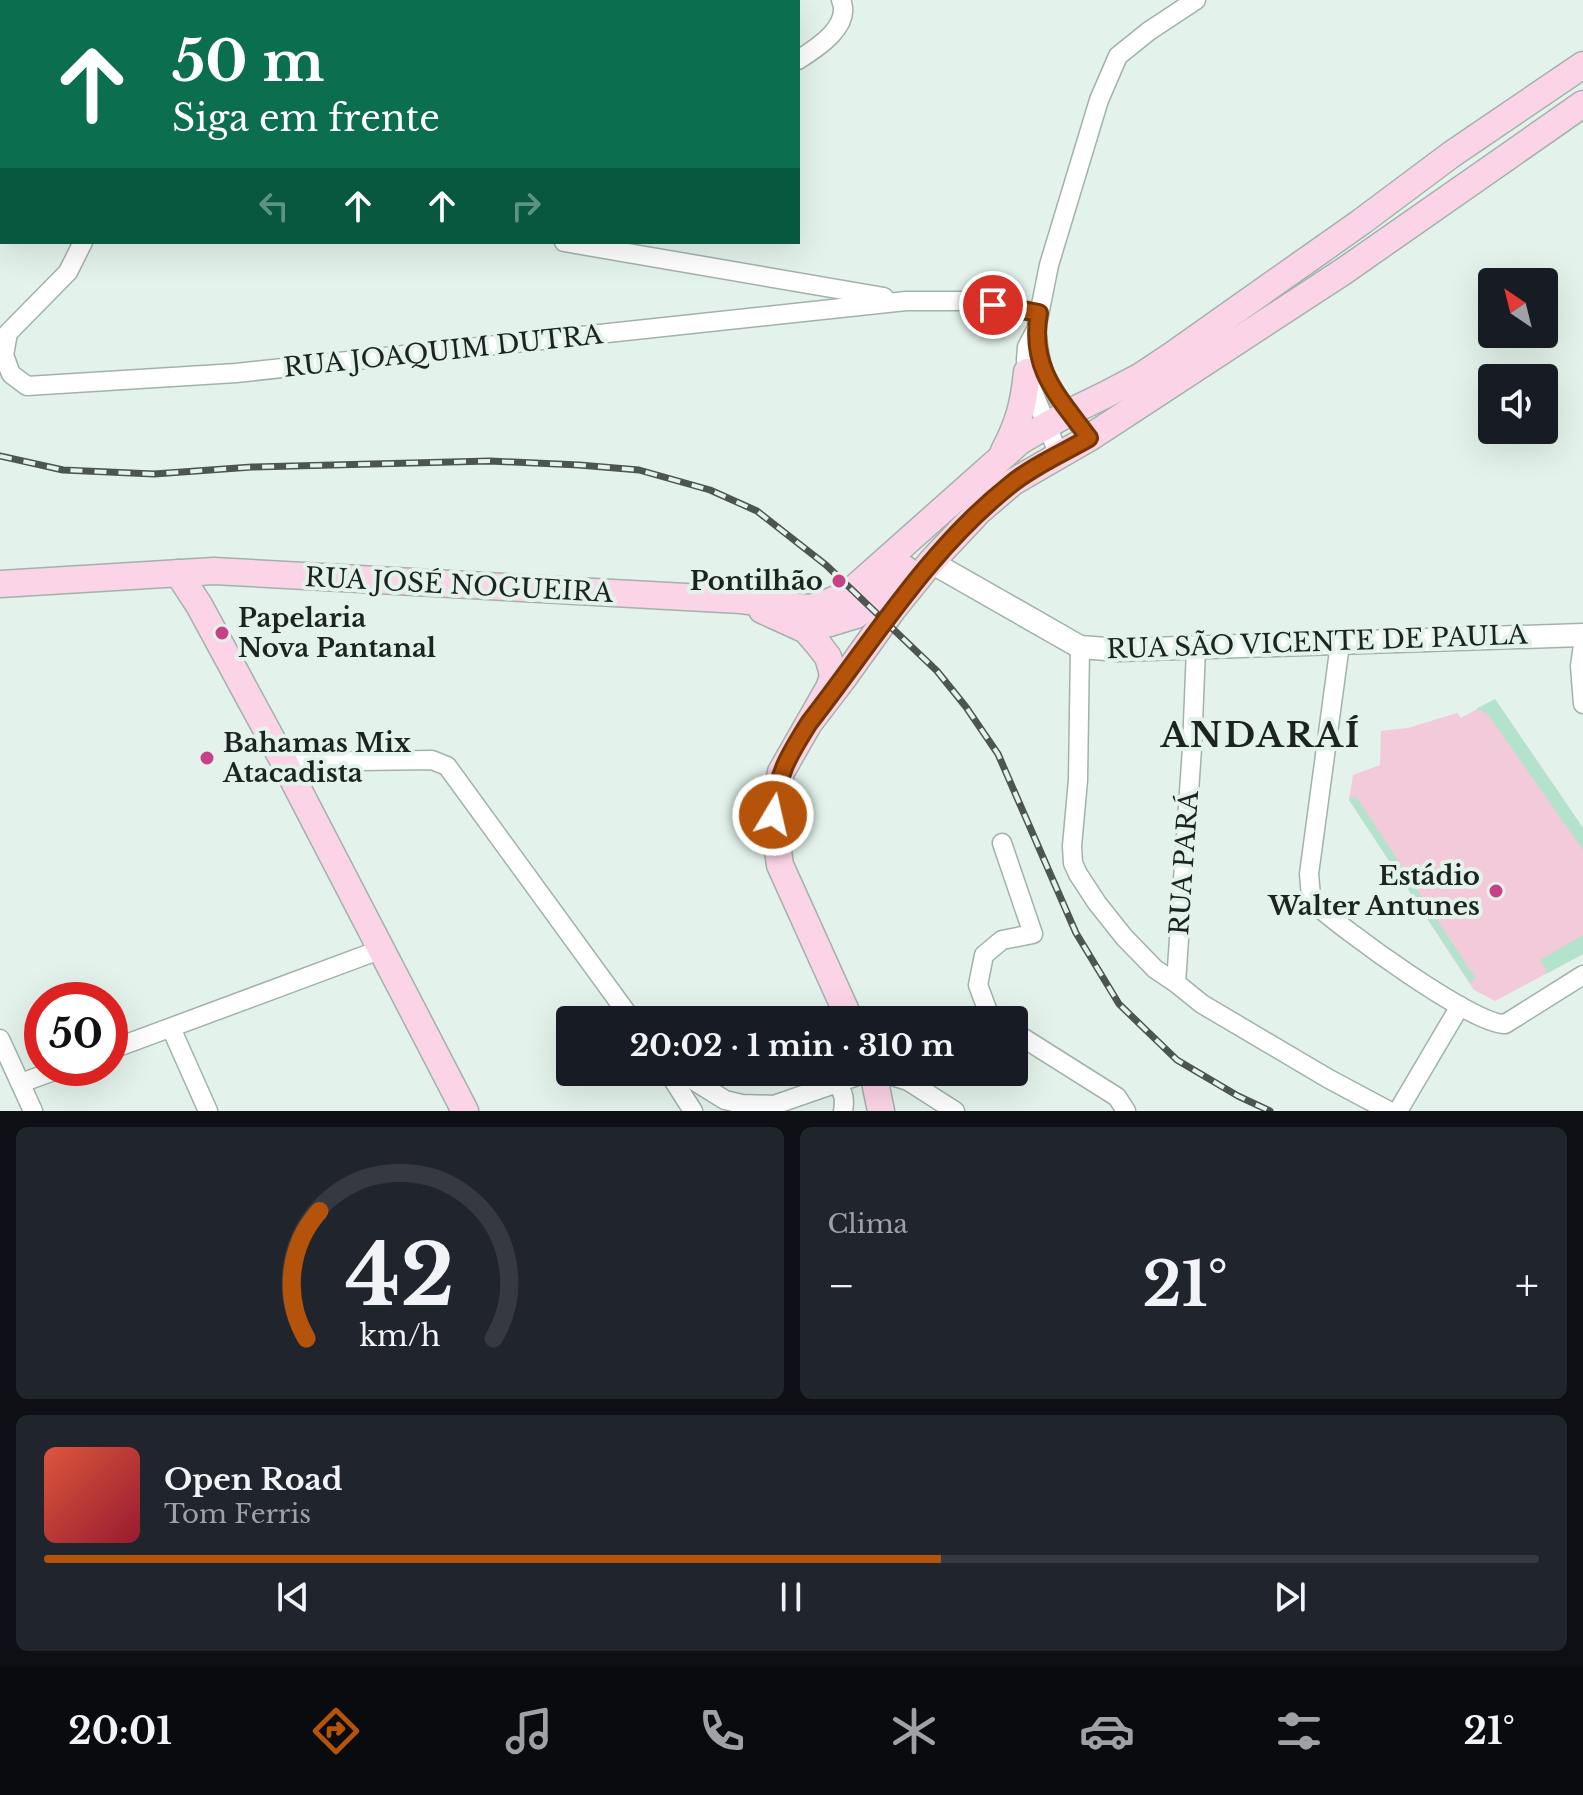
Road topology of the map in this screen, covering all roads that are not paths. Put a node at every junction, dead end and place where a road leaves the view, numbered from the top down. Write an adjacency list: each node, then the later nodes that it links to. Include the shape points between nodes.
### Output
1 (841, 0): 3 (street, via 841,22)
2 (1196, 0): 10 (street, via 1118,56 1099,100)
3 (800, 59)
4 (1583, 65): 12 (main road, RUA JOSÉ NOGUEIRA, via 1171,356)
5 (1583, 104): 14 (main road, via 1344,271)
6 (82, 244): 9 (street, RUA JOAQUIM DUTRA, via 68,272 8,333 4,355 11,374 27,386 236,373)
7 (588, 244): 8 (street)
8 (660, 250): 9 (street)
9 (906, 301): 10 (street, RUA JOAQUIM DUTRA, via 972,301)
10 (1037, 322): 11 (street, via 1027,347); 12 (street, via 1045,376)
11 (1027, 372): 13 (street); 16 (main road, via 1024,405)
12 (1070, 412): 13 (main road, RUA JOSÉ NOGUEIRA); 14 (street)
13 (1046, 425): 15 (street); 16 (main road, RUA JOSÉ NOGUEIRA)
14 (1089, 438): 15 (main road)
15 (1059, 455): 17 (main road, via 1013,482)
16 (1000, 457): 21 (main road, RUA JOSÉ NOGUEIRA, via 849,593 807,608)
17 (931, 562): 23 (main road, via 920,561 900,572 856,615); 27 (street, RUA SÃO VICENTE DE PAULA); 30 (main road)
18 (214, 571): 19 (main road, RUA JOSÉ NOGUEIRA); 21 (main road, RUA JOSÉ NOGUEIRA); 22 (main road)
19 (178, 573): 20 (main road, RUA JOSÉ NOGUEIRA); 22 (main road)
20 (0, 584)
21 (741, 600): 23 (main road)
22 (199, 605): 31 (main road)
23 (806, 630): 30 (main road, via 828,657 833,677)
24 (1583, 635): 25 (street, RUA SÃO VICENTE DE PAULA)
25 (1340, 644): 28 (street, RUA SÃO VICENTE DE PAULA); 39 (street, via 1309,874 1311,896 1325,914)
26 (1583, 645): 29 (street)
27 (1080, 647): 28 (street, RUA SÃO VICENTE DE PAULA); 35 (street, via 1073,863 1124,937)
28 (1196, 648): 35 (street, RUA PARÁ)
29 (1582, 699)
30 (809, 723): 37 (main road, via 781,772 773,815 776,842 780,865)
31 (284, 762): 33 (main road); 36 (street, via 432,760 447,766)
32 (1002, 843): 38 (street, via 1033,934 1002,940 984,955 978,985)
33 (382, 949): 40 (street); 56 (main road)
34 (1581, 979): 39 (street, via 1505,1024)
35 (1176, 983): 62 (street, via 1202,1004)
36 (622, 1006)
37 (844, 1006)
38 (986, 1006)
39 (1460, 1006): 63 (street)
40 (171, 1028): 43 (street); 55 (street)
41 (0, 1039): 44 (street)
42 (1028, 1041): 61 (street, via 1117,1097)
43 (128, 1044)
44 (6, 1065): 46 (street)
45 (24, 1082): 46 (street)
46 (21, 1083): 54 (street)
47 (677, 1086): 57 (street)
48 (699, 1086): 53 (street)
49 (828, 1086): 53 (street, via 774,1105)
50 (839, 1086): 58 (street)
51 (875, 1086): 59 (main road)
52 (916, 1086): 60 (street)
53 (725, 1105)
54 (33, 1111)
55 (208, 1111)
56 (465, 1111)
57 (693, 1111)
58 (843, 1111)
59 (881, 1111)
60 (955, 1111)
61 (1126, 1111)
62 (1389, 1111)
63 (1398, 1111)

